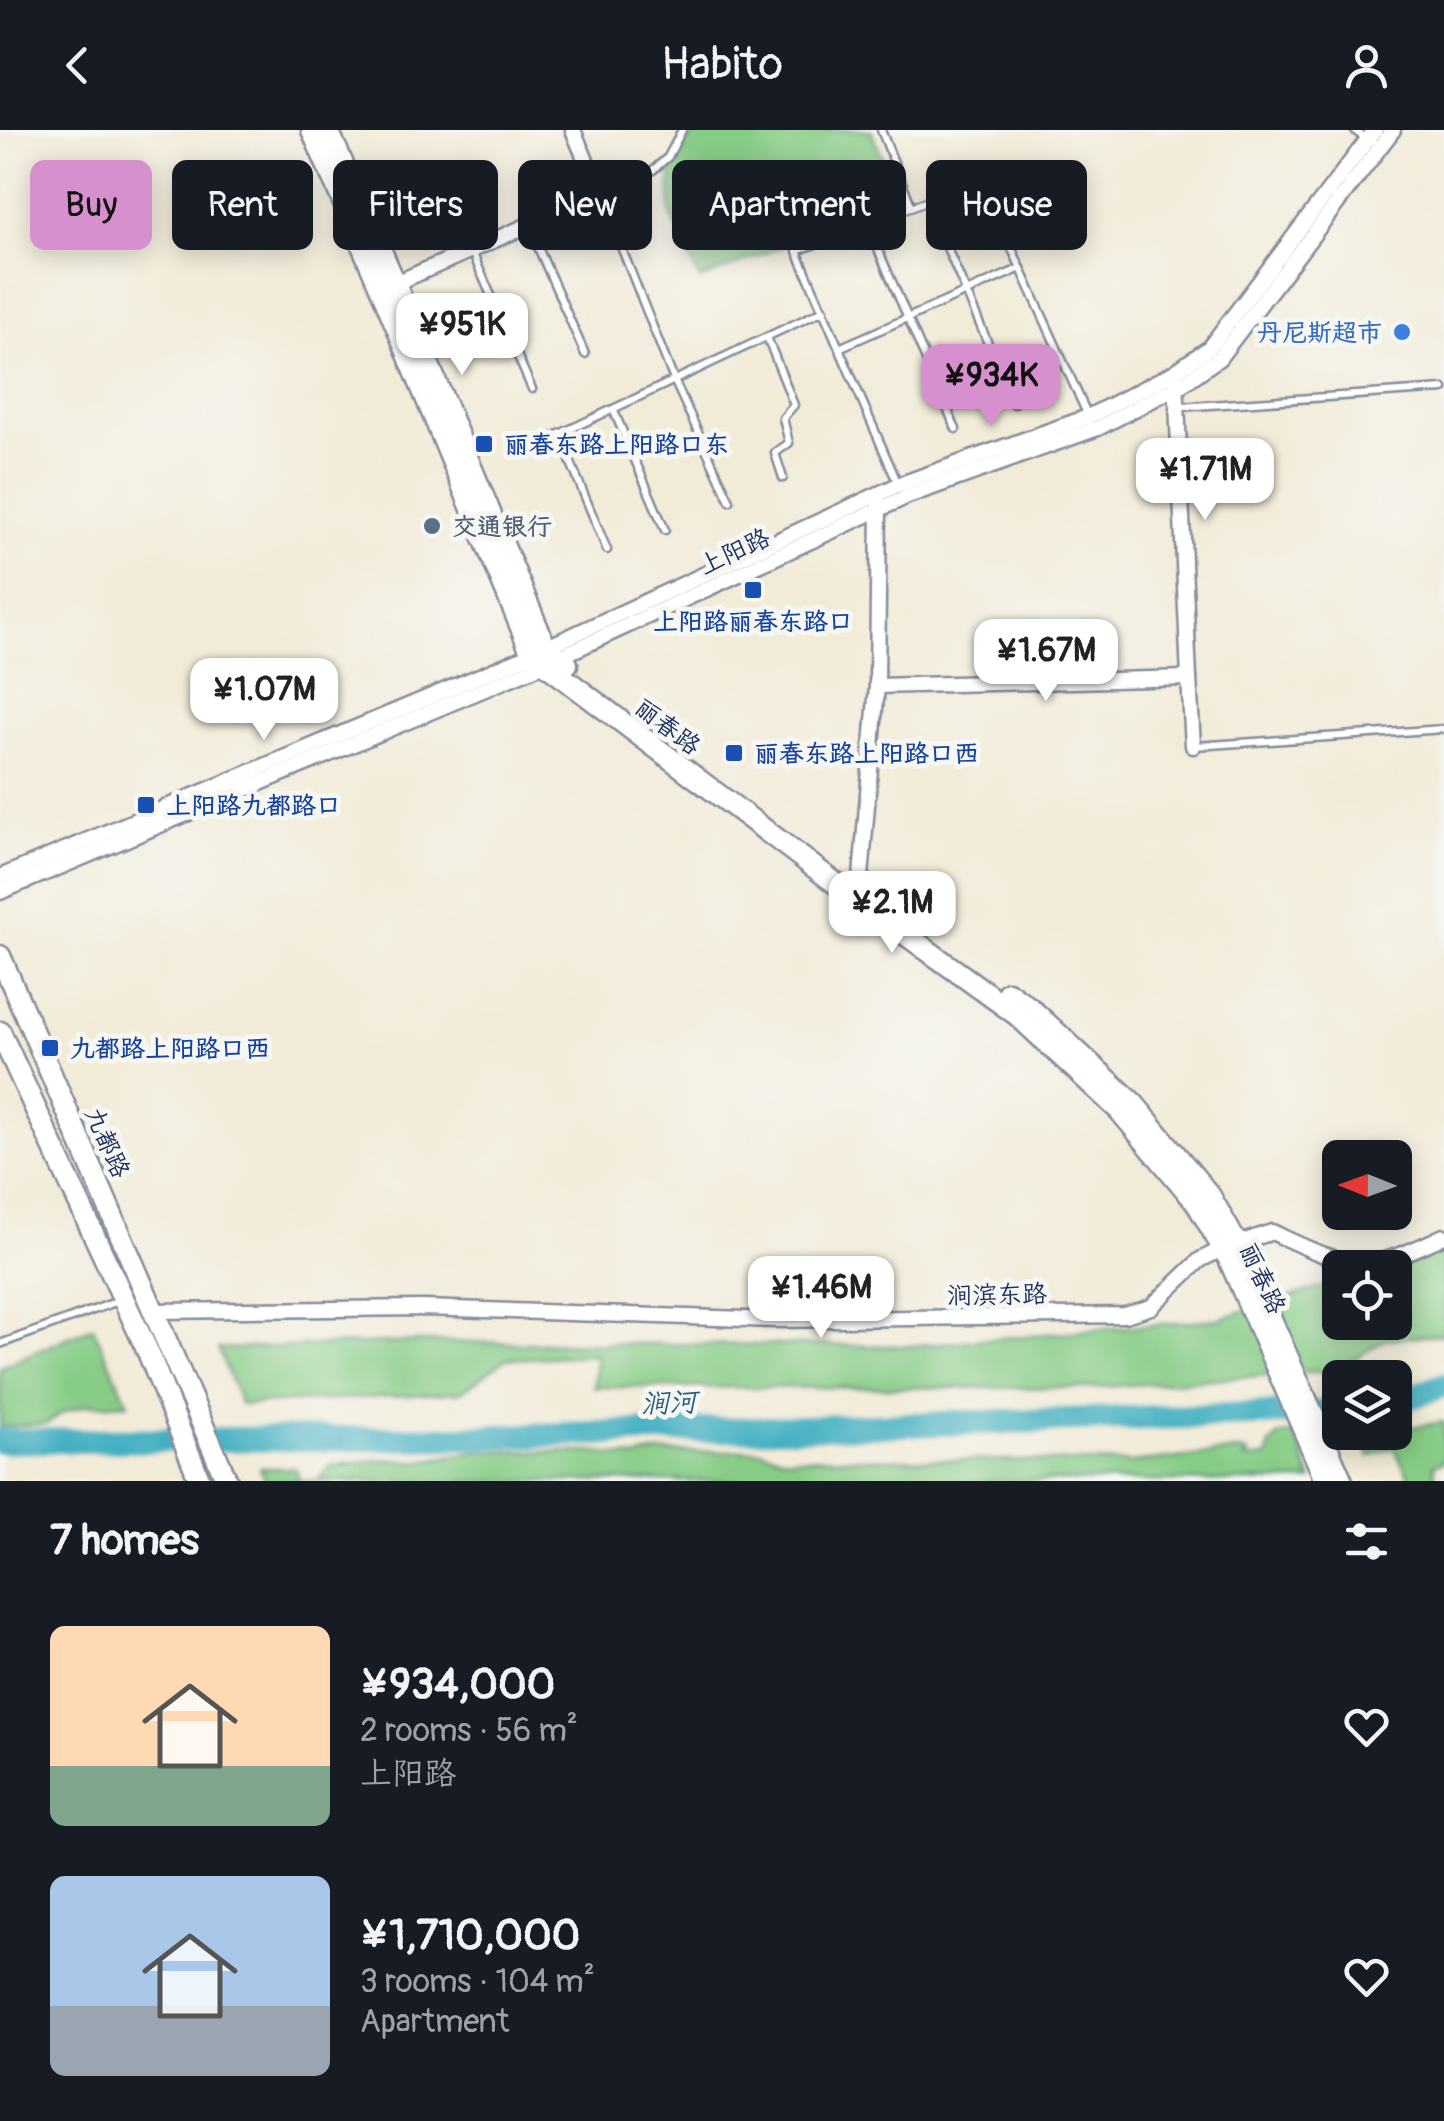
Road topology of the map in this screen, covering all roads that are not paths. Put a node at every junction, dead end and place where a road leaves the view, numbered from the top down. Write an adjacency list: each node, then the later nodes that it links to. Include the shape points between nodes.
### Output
1 (312, 130): 21 (main road)
2 (328, 130): 21 (main road)
3 (573, 130): 9 (street)
4 (682, 130): 10 (lane)
5 (881, 130): 11 (lane)
6 (1354, 130): 8 (lane)
7 (1393, 130): 28 (street, 上阳路, via 1219,358)
8 (1371, 135): 28 (street, 上阳路, via 1210,348)
9 (586, 160)
10 (652, 170)
11 (912, 206): 12 (lane); 22 (lane, via 926,201)
12 (906, 208)
13 (518, 230): 19 (street)
14 (539, 250): 27 (lane)
15 (622, 250): 29 (lane)
16 (800, 250): 23 (lane)
17 (878, 250): 24 (lane)
18 (1013, 250): 20 (lane)
19 (472, 251): 21 (street); 31 (lane)
20 (1021, 268): 22 (lane); 35 (lane)
21 (388, 286): 45 (main road)
22 (966, 292): 24 (lane); 32 (lane)
23 (824, 310): 25 (lane); 26 (lane)
24 (908, 318): 26 (lane); 36 (lane)
25 (768, 337): 29 (lane); 39 (lane, via 794,405 783,418 789,443 775,453)
26 (839, 348): 40 (lane)
27 (585, 354)
28 (1176, 379): 33 (street); 35 (street, 上阳路); 42 (street, 上阳路, via 1098,428)
29 (674, 380): 34 (lane); 41 (lane)
30 (1444, 389): 33 (lane)
31 (532, 390)
32 (1014, 404)
33 (1179, 407): 46 (street)
34 (612, 409): 37 (lane); 43 (lane)
35 (1088, 417): 40 (street, 上阳路)
36 (956, 429)
37 (559, 434): 38 (lane); 44 (lane)
38 (549, 439)
39 (783, 478)
40 (898, 485): 42 (street, 上阳路)
41 (730, 501)
42 (879, 501): 45 (street, 上阳路); 47 (street)
43 (665, 530)
44 (607, 550)
45 (545, 656): 50 (street, 上阳路); 51 (street, 上阳路); 52 (main road, 丽春路)
46 (1189, 678): 47 (street); 49 (street)
47 (877, 686): 52 (street)
48 (1444, 729): 49 (lane)
49 (1193, 746)
50 (0, 877)
51 (0, 892)
52 (860, 893): 56 (main road, 丽春路, via 1016,1014 1119,1110)
53 (0, 956): 58 (main road, 九都路)
54 (0, 1032): 57 (main road, 九都路)
55 (1444, 1236): 56 (street, 涧滨东路, via 1368,1263 1272,1232)
56 (1232, 1252): 58 (street, 涧滨东路, via 1200,1260 1151,1307 1125,1315 775,1320 424,1308); 62 (main road, 丽春路); 63 (main road, 丽春路)
57 (122, 1300): 59 (lane); 60 (main road, 九都路)
58 (155, 1311): 61 (main road, 九都路)
59 (0, 1344)
60 (200, 1481)
61 (227, 1481)
62 (1326, 1481)
63 (1342, 1481)

